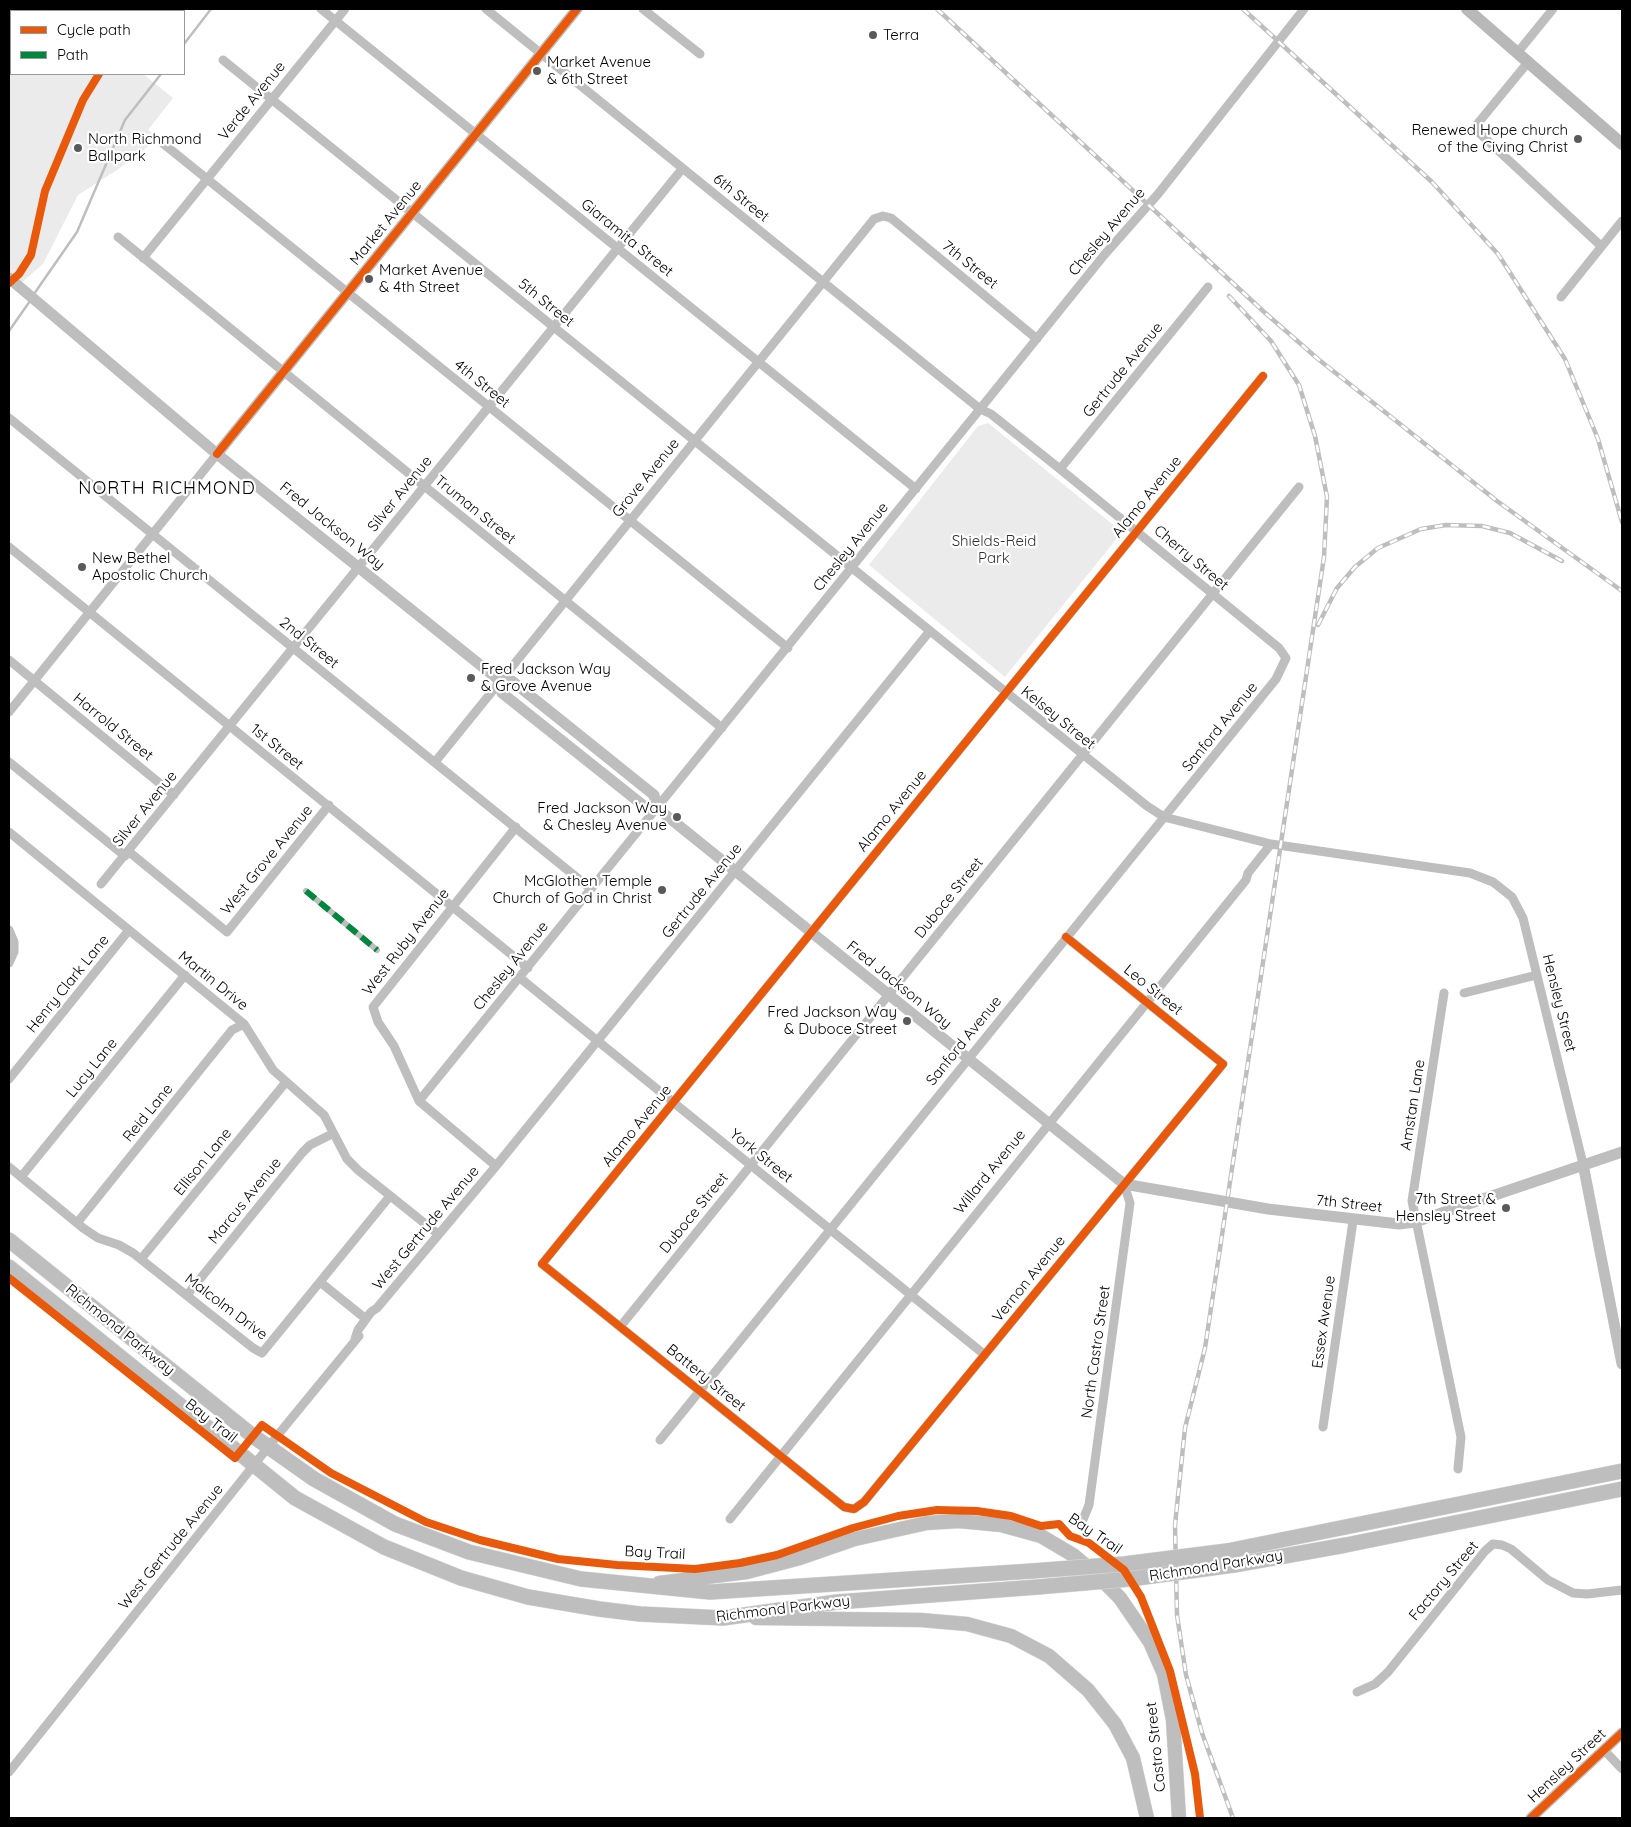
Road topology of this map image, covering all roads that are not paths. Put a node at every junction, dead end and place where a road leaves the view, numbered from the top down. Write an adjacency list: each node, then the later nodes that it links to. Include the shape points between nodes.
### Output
1 (321, 9): 9 (street, Giaramita Street)
2 (345, 9): 9 (street, Verde Avenue)
3 (486, 9): 11 (street, 6th Street)
4 (577, 9): 11 (street, Market Avenue)
5 (643, 9): 12 (street)
6 (1304, 9): 34 (street, Chesley Avenue, via 1158,194)
7 (1467, 9): 10 (main road)
8 (1553, 9): 10 (street)
9 (335, 20): 15 (street, Verde Avenue); 16 (street, Giaramita Street)
10 (1518, 52): 14 (main road)
11 (540, 54): 16 (street, Market Avenue); 19 (street, 6th Street)
12 (700, 54)
13 (223, 60): 15 (street, 5th Street)
14 (1529, 61): 18 (main road); 25 (street, via 1474,128)
15 (271, 98): 20 (street, Verde Avenue); 21 (street, 5th Street)
16 (476, 133): 21 (street, Market Avenue); 26 (street, Giaramita Street)
17 (160, 141): 20 (street, 4th Street)
18 (1622, 144)
19 (682, 169): 26 (street, Silver Avenue); 29 (street, 6th Street)
20 (207, 179): 27 (street, Verde Avenue); 31 (street, 4th Street)
21 (412, 213): 31 (street, Market Avenue); 33 (street, 5th Street)
22 (884, 216): 29 (street, Grove Avenue, via 874,219); 34 (street, 7th Street)
23 (1622, 221): 25 (street)
24 (118, 237): 27 (street, Truman Street)
25 (1601, 246): 32 (street)
26 (618, 247): 33 (street, Silver Avenue); 35 (street, Giaramita Street)
27 (143, 258): 36 (street, Truman Street)
28 (9, 278): 42 (street, Fred Jackson Way)
29 (823, 281): 35 (street, Grove Avenue); 39 (street, 6th Street)
30 (1208, 287): 43 (street, Gertrude Avenue)
31 (348, 293): 36 (street, Market Avenue); 38 (street, 4th Street)
32 (1561, 297)
33 (552, 326): 38 (street, Silver Avenue); 41 (street, 5th Street)
34 (1037, 339): 39 (street, Chesley Avenue)
35 (758, 362): 41 (street, Grove Avenue); 46 (street, Giaramita Street)
36 (284, 373): 42 (street, Market Avenue); 44 (street, Truman Street)
37 (1263, 376): 48 (street, Alamo Avenue)
38 (488, 407): 44 (street, Silver Avenue); 47 (street, 4th Street)
39 (980, 409): 43 (street, Cherry Street, via 991,414); 46 (street, Chesley Avenue)
40 (9, 418): 49 (street, 2nd Street)
41 (694, 441): 47 (street, Grove Avenue); 52 (street, 5th Street)
42 (217, 454): 49 (street, Market Avenue); 51 (street, Fred Jackson Way)
43 (1060, 469): 48 (street, Cherry Street)
44 (424, 486): 51 (street, Silver Avenue); 54 (street, Truman Street)
45 (1299, 487): 53 (street, Duboce Street)
46 (916, 489): 52 (street, Chesley Avenue)
47 (629, 520): 54 (street, Grove Avenue); 58 (street, 4th Street)
48 (1137, 531): 53 (street, Cherry Street); 63 (street, Alamo Avenue)
49 (152, 534): 55 (street, Market Avenue); 57 (street, 2nd Street)
50 (9, 547): 55 (street, 1st Street)
51 (359, 567): 57 (street, Silver Avenue); 61 (street, Fred Jackson Way)
52 (852, 568): 56 (street, Kelsey Street); 58 (street, Chesley Avenue)
53 (1212, 594): 59 (street, Cherry Street, via 1279,648); 67 (street, Duboce Street)
54 (565, 600): 61 (street, Grove Avenue); 66 (street, Truman Street)
55 (89, 612): 62 (street, Market Avenue); 65 (street, 1st Street)
56 (929, 632): 63 (street, Kelsey Street); 78 (street, Gertrude Avenue)
57 (293, 648): 65 (street, Silver Avenue); 69 (street, 2nd Street)
58 (788, 648): 66 (street, Chesley Avenue)
59 (1286, 658): 73 (street, Sanford Avenue, via 1276,679)
60 (9, 660): 62 (street, Harrold Street)
61 (499, 680): 69 (street, Grove Avenue); 72 (street, Fred Jackson Way, via 502,693 644,806)
62 (34, 681): 64 (street, Market Avenue); 70 (street, Harrold Street)
63 (1005, 693): 67 (street, Kelsey Street); 85 (street, Alamo Avenue)
64 (9, 712)
65 (230, 726): 70 (street, Silver Avenue); 71 (street, 1st Street)
66 (722, 728): 72 (street, Chesley Avenue)
67 (1081, 756): 73 (street, Kelsey Street); 95 (street, Duboce Street)
68 (9, 762): 77 (street)
69 (434, 762): 74 (street, 2nd Street)
70 (174, 795): 77 (street, Silver Avenue)
71 (329, 805): 77 (street, West Grove Avenue, via 227,932); 82 (street, 1st Street)
72 (657, 808): 78 (street, Fred Jackson Way); 80 (street, Chesley Avenue)
73 (1164, 817): 76 (street, Kelsey Street); 86 (street, Sanford Avenue)
74 (516, 827): 80 (street, 2nd Street); 82 (street, West Ruby Avenue)
75 (9, 832): 84 (street, Martin Drive)
76 (1271, 844): 91 (street, Hensley Street, via 1470,873 1493,882 1512,897 1523,918); 96 (street, Willard Avenue, via 1246,880)
77 (126, 854): 79 (street, Silver Avenue)
78 (735, 872): 85 (street, Fred Jackson Way); 98 (street, Gertrude Avenue)
79 (101, 884)
80 (591, 889): 89 (street, Chesley Avenue)
81 (306, 891): 87 (street)
82 (451, 906): 89 (street, 1st Street); 103 (street, West Ruby Avenue, via 373,1007)
83 (9, 930): 88 (street, via 14,952)
84 (130, 930): 90 (street, Martin Drive); 101 (street, Henry Clark Lane)
85 (811, 934): 95 (street, Fred Jackson Way); 104 (street, Alamo Avenue)
86 (1066, 937): 96 (street, Leo Street); 99 (street, Sanford Avenue)
87 (377, 950)
88 (9, 963)
89 (528, 968): 92 (street, Chesley Avenue)
90 (185, 975): 97 (street, Martin Drive); 112 (street, Lucy Lane)
91 (1537, 975): 94 (street); 108 (street, Hensley Street)
92 (520, 978): 98 (street, York Street); 103 (street, Chesley Avenue)
93 (1444, 993): 116 (street, Amstan Lane, via 1412,1202)
94 (1464, 993)
95 (888, 995): 99 (street, Fred Jackson Way); 110 (street, Duboce Street)
96 (1146, 1002): 100 (street, Leo Street); 105 (street, Willard Avenue)
97 (244, 1024): 102 (street, Martin Drive, via 273,1070); 117 (street, Reid Lane, via 232,1030)
98 (598, 1042): 104 (street, York Street); 109 (street, Gertrude Avenue)
99 (968, 1059): 105 (street, Fred Jackson Way); 118 (street, Sanford Avenue)
100 (1223, 1064): 113 (street, Vernon Avenue)
101 (9, 1079)
102 (286, 1082): 106 (street, Martin Drive, via 324,1115); 121 (street, Ellison Lane)
103 (419, 1101): 109 (street, West Ruby Avenue)
104 (674, 1103): 110 (street, York Street); 122 (street, Alamo Avenue)
105 (1047, 1124): 113 (street, Fred Jackson Way); 125 (street, Willard Avenue)
106 (332, 1134): 114 (street, Martin Drive, via 347,1159); 126 (street, Marcus Avenue, via 302,1153)
107 (1622, 1152): 108 (street, 7th Street)
108 (1583, 1164): 116 (street, 7th Street); 132 (street, Hensley Street)
109 (496, 1166): 119 (street, West Gertrude Avenue)
110 (750, 1166): 118 (street, York Street); 129 (street, Duboce Street)
111 (9, 1167): 112 (street, Malcolm Drive)
112 (21, 1178): 117 (street, Malcolm Drive)
113 (1124, 1184): 115 (street, 7th Street); 131 (street, Vernon Avenue); 144 (street, North Castro Street, via 1130,1203 1089,1505)
114 (390, 1196): 119 (street, Martin Drive); 124 (street, Malcolm Drive)
115 (1353, 1221): 116 (street, 7th Street); 134 (street, Essex Avenue)
116 (1415, 1222): 139 (street, via 1461,1437)
117 (77, 1223): 121 (street, Malcolm Drive, via 98,1238 119,1245)
118 (829, 1229): 125 (street, York Street); 133 (street, Sanford Avenue)
119 (438, 1234): 127 (street, West Gertrude Avenue)
120 (9, 1240): 136 (highway, Richmond Parkway)
121 (142, 1259): 126 (street, Malcolm Drive)
122 (542, 1264): 129 (street, Battery Street)
123 (9, 1267): 138 (highway, Richmond Parkway)
124 (320, 1282): 126 (street, Malcolm Drive, via 262,1353); 128 (street)
125 (910, 1294): 131 (street, York Street); 137 (street, Willard Avenue)
126 (187, 1295)
127 (377, 1308): 128 (street, West Gertrude Avenue); 130 (street, West Gertrude Avenue, via 363,1334)
128 (366, 1319): 130 (street, West Gertrude Avenue)
129 (620, 1327): 133 (street, Battery Street)
130 (355, 1339): 136 (street, West Gertrude Avenue)
131 (985, 1355): 142 (street, Vernon Avenue, via 864,1502)
132 (1622, 1364)
133 (699, 1391): 135 (street, Sanford Avenue); 137 (street, Battery Street)
134 (1323, 1427)
135 (660, 1440)
136 (268, 1447): 138 (street, West Gertrude Avenue); 145 (highway, Richmond Parkway, via 332,1490 424,1536 469,1552 554,1574)
137 (779, 1455): 142 (street, Battery Street, via 844,1507); 143 (street, Willard Avenue)
138 (254, 1464): 147 (highway, Richmond Parkway, via 296,1498 350,1530 413,1560 461,1578 528,1597 599,1609); 152 (street, West Gertrude Avenue)
139 (1458, 1469)
140 (1622, 1471): 145 (highway, Richmond Parkway, bridge, via 1227,1551 1124,1564 710,1592)
141 (1622, 1489): 147 (highway, Richmond Parkway, bridge, via 1234,1565 1130,1579 837,1602)
142 (854, 1509)
143 (730, 1518)
144 (1082, 1522)
145 (638, 1585): 154 (main road, Castro Street, via 747,1572 855,1539 927,1523 959,1521 1001,1525 1041,1536 1073,1555 1097,1575 1125,1604 1150,1642 1164,1674 1173,1720)
146 (1622, 1590): 148 (street, Factory Street, via 1573,1593 1548,1580 1511,1549 1493,1544 1388,1672 1375,1684)
147 (723, 1618): 153 (main road, Castro Street, via 921,1620 967,1624 1011,1636 1049,1656 1088,1690 1115,1724 1133,1758)
148 (1357, 1692)
149 (1622, 1733): 150 (street, Hensley Street)
150 (1604, 1750): 151 (street); 155 (street, Hensley Street)
151 (1622, 1768)
152 (9, 1772)
153 (1147, 1818)
154 (1179, 1818)
155 (1531, 1818)

